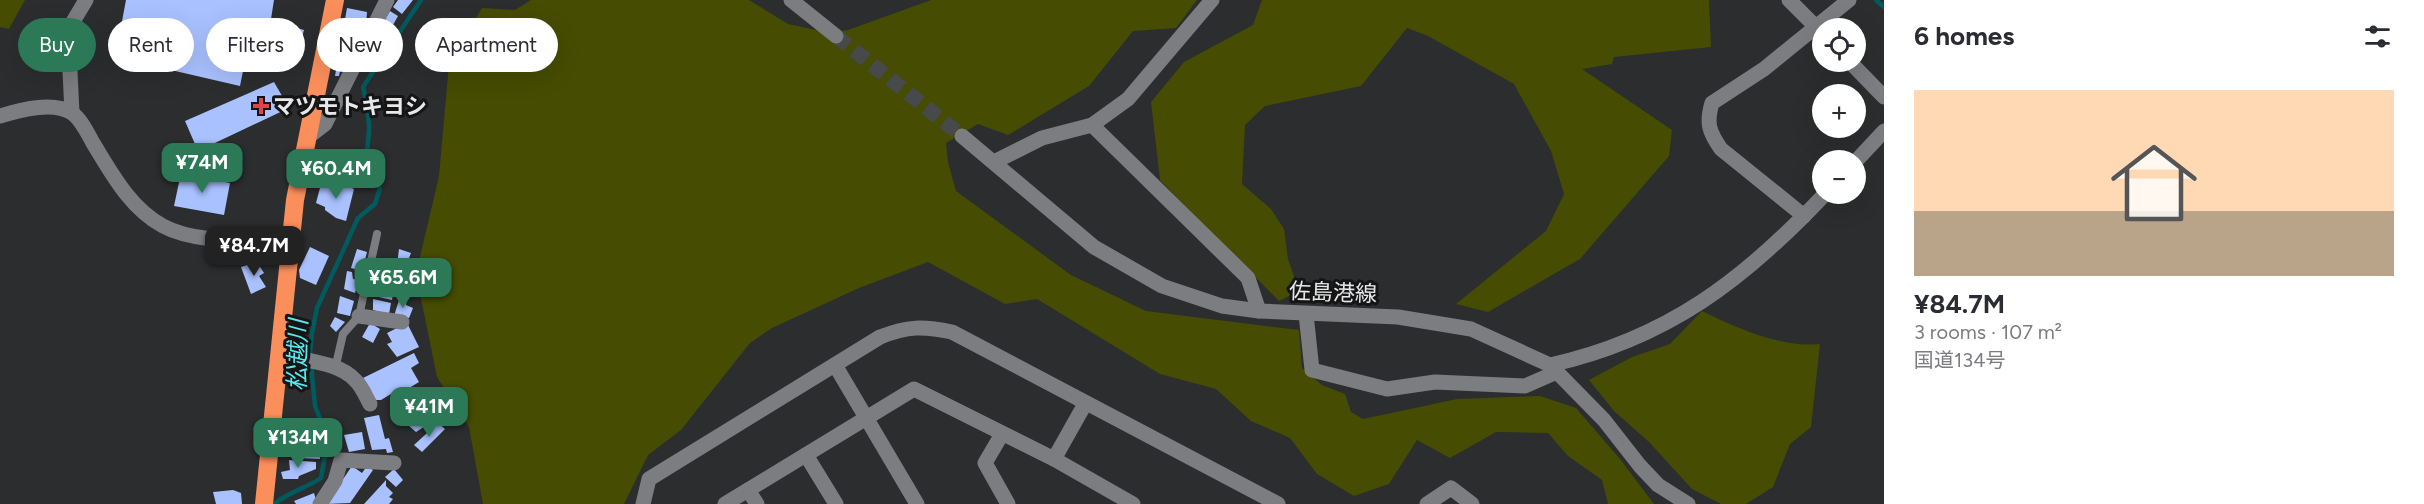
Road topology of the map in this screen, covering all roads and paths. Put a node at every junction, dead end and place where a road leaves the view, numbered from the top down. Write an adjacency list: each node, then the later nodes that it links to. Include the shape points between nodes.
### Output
1 (86, 0): 14 (street, via 68,30)
2 (334, 0): 19 (highway)
3 (387, 0): 19 (street, via 325,124)
4 (791, 0): 10 (street)
5 (1212, 0): 16 (street, via 1128,99)
6 (1789, 0): 9 (street)
7 (1849, 0): 8 (street)
8 (1832, 18)
9 (1812, 22)
10 (836, 36)
11 (1812, 36): 23 (street, via 1712,103 1707,120 1711,136 1721,149)
12 (1860, 72): 13 (street)
13 (1884, 97)
14 (72, 113): 15 (street, via 53,107); 25 (street, via 84,126 118,185 143,212 164,227 192,236)
15 (0, 116)
16 (1092, 125): 21 (street, via 1042,138); 26 (street, via 1248,278)
17 (1884, 131): 20 (street)
18 (962, 136): 21 (street, 佐島港線)
19 (308, 137): 25 (highway)
20 (1866, 150)
21 (994, 162): 26 (street, 佐島港線, via 1094,247 1133,272 1222,306)
22 (1815, 204): 23 (street)
23 (1804, 216): 33 (street, via 1744,272 1685,312 1628,343)
24 (377, 234): 28 (lane)
25 (290, 243): 30 (highway)
26 (1259, 311): 27 (street, 佐島港線)
27 (1306, 314): 33 (street, 佐島港線, via 1398,316 1470,329); 33 (street, via 1312,370 1387,388 1435,382 1525,386)
28 (359, 315): 29 (street); 32 (lane, via 344,334)
29 (402, 322)
30 (279, 354): 32 (street); 42 (highway)
31 (835, 365): 35 (street, via 903,328 929,327 952,332); 36 (street); 44 (street, via 649,479)
32 (329, 366): 34 (street, via 356,380)
33 (1554, 368): 54 (street, 佐島港線, via 1658,485)
34 (370, 404)
35 (1085, 404): 39 (street); 51 (street)
36 (865, 419): 37 (street, via 914,389); 38 (street); 48 (street)
37 (1002, 434): 39 (street); 49 (street, via 985,463)
38 (806, 455): 41 (street); 47 (street)
39 (1054, 459): 50 (street)
40 (394, 463): 43 (street, via 340,460 334,481)
41 (748, 490): 45 (street); 46 (street)
42 (263, 501)
43 (320, 504)
44 (643, 504)
45 (725, 504)
46 (757, 504)
47 (836, 504)
48 (917, 504)
49 (1008, 504)
50 (1133, 504)
51 (1278, 504)
52 (1427, 504): 53 (street, via 1451,488)
53 (1472, 504)
54 (1688, 504)

